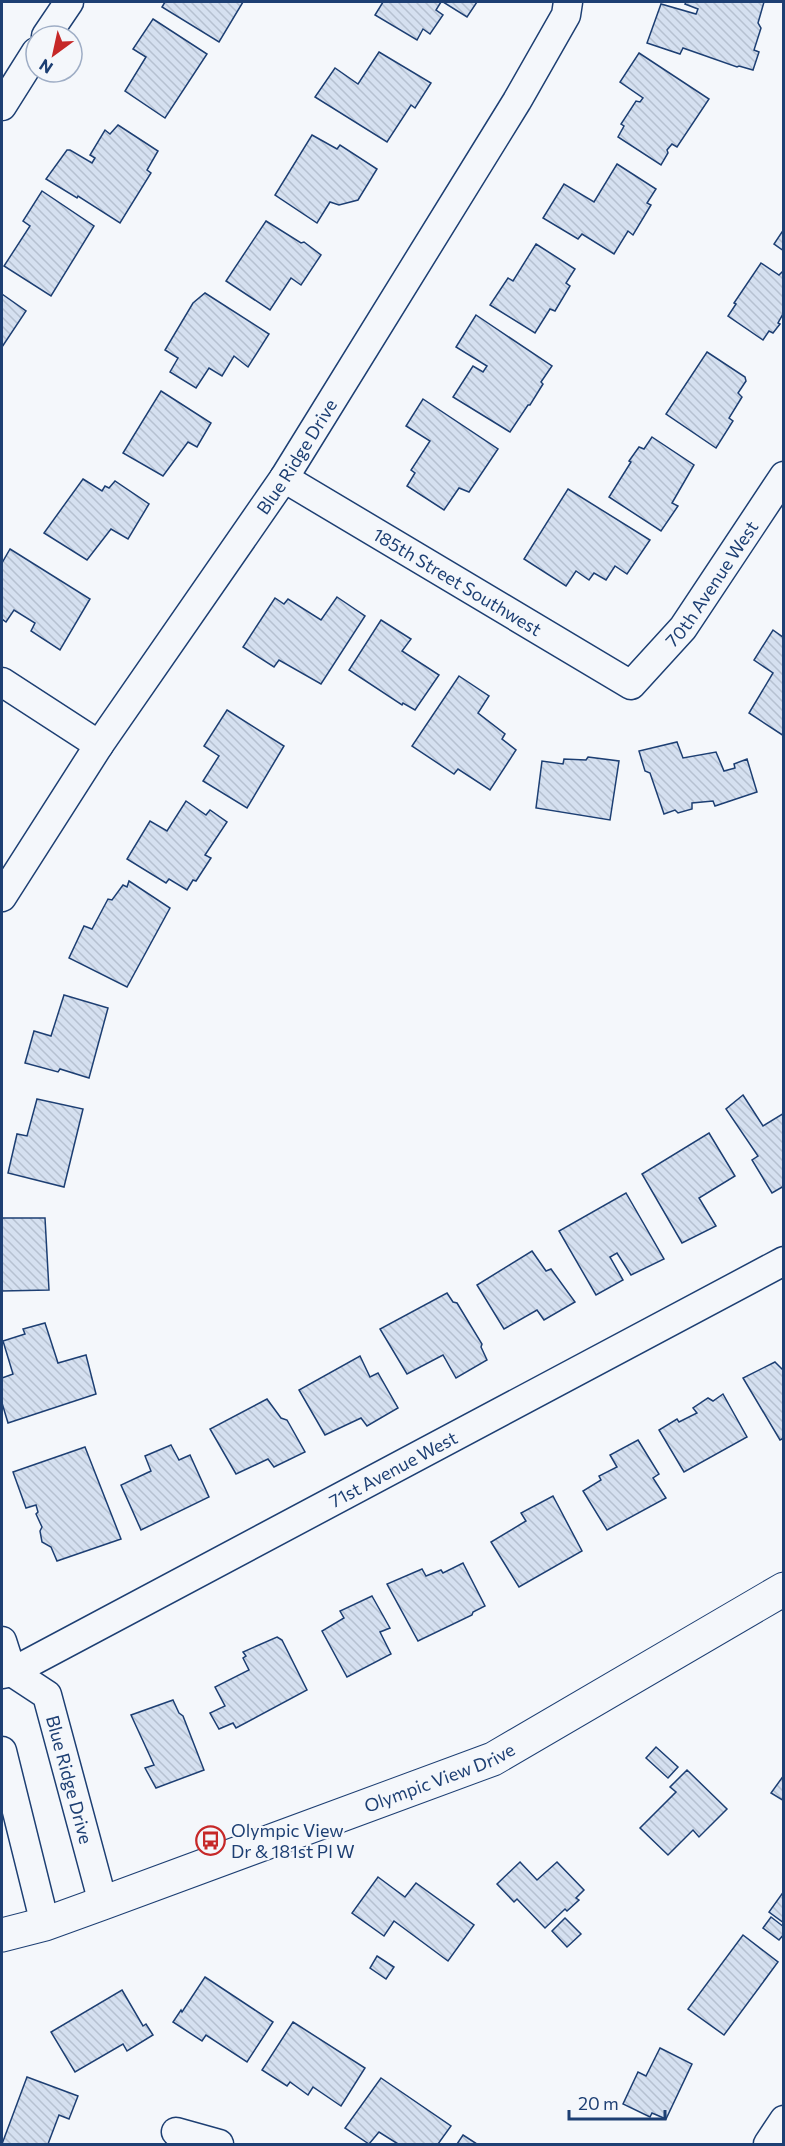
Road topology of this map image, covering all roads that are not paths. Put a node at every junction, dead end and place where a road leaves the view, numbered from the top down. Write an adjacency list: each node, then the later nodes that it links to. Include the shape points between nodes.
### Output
1 (69, 2): 3 (street)
2 (568, 2): 7 (street, Blue Ridge Drive, via 566,15 517,101)
3 (54, 24)
4 (24, 71): 5 (street)
5 (2, 105)
6 (783, 476): 9 (street, 70th Avenue West, via 683,628)
7 (284, 478): 9 (street, 185th Street Southwest); 10 (street, Blue Ridge Drive)
8 (2, 682): 10 (street)
9 (631, 685)
10 (99, 744): 11 (street, Blue Ridge Drive)
11 (2, 897)
12 (783, 1261): 15 (street, 71st Avenue West)
13 (783, 1589): 17 (main road, Olympic View Drive, via 493,1759)
14 (2, 1641): 15 (street)
15 (5, 1678): 17 (street, Blue Ridge Drive, via 47,1695)
16 (2, 1752): 18 (street)
17 (103, 1903): 18 (main road, Olympic View Drive)
18 (45, 1924): 19 (main road, Olympic View Drive)
19 (2, 1935)
20 (783, 2120): 23 (street)
21 (176, 2132): 22 (street)
22 (219, 2145)
23 (768, 2145)

